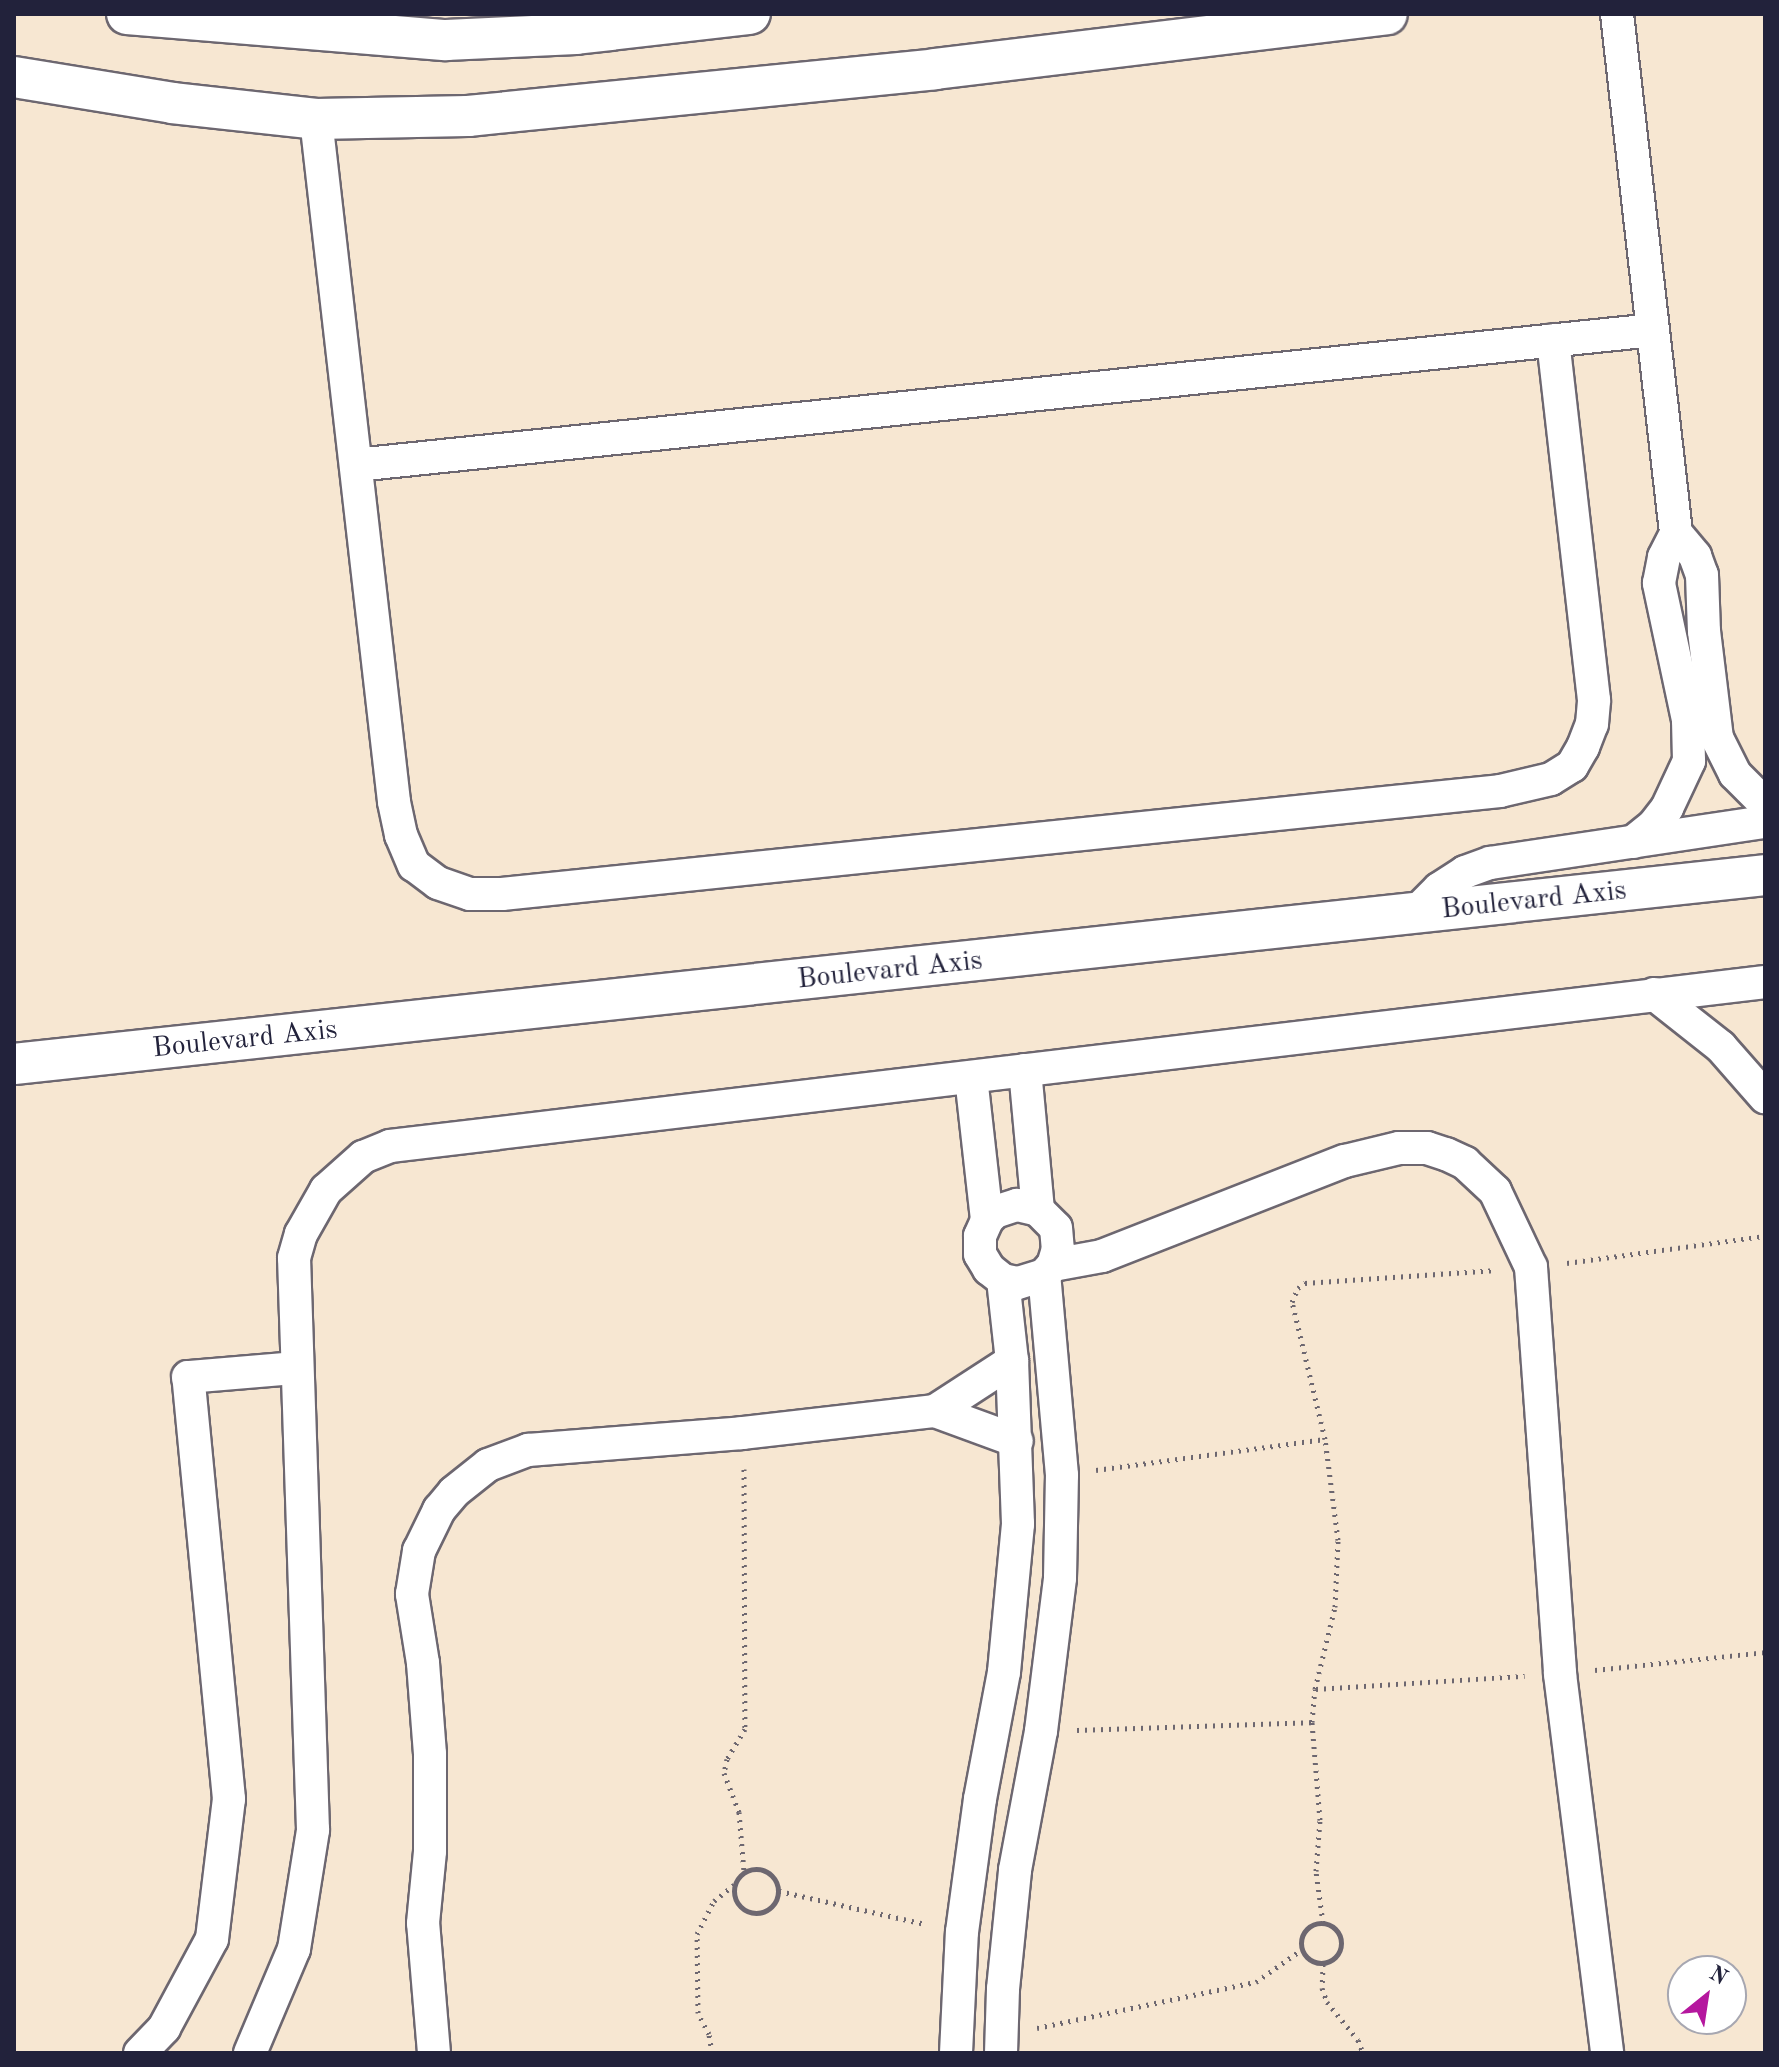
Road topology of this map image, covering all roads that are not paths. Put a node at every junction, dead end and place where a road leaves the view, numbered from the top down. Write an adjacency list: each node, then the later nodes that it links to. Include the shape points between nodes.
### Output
1 (127, 14): 2 (street, via 446,40 576,34)
2 (750, 14)
3 (1387, 14): 6 (street, via 935,69 484,114)
4 (1617, 14): 7 (street)
5 (14, 77): 6 (street)
6 (316, 119): 9 (street)
7 (1653, 330): 8 (street); 10 (street)
8 (1553, 340): 9 (street); 9 (street, via 1594,700 1592,724 1572,766 1551,779 1484,792 470,894 438,883 414,865 401,835)
9 (356, 465)
10 (1676, 533): 11 (street, via 1695,556 1702,575); 12 (street, via 1659,583)
11 (1704, 631): 12 (street); 13 (street, via 1717,738 1735,774)
12 (1671, 637): 15 (street, via 1688,720 1689,761 1667,808)
13 (1765, 804)
14 (1765, 822): 15 (street)
15 (1633, 842): 17 (street, via 1490,863 1439,889)
16 (1765, 875): 17 (street, Boulevard Axis)
17 (1413, 915): 20 (street, Boulevard Axis)
18 (1765, 982): 19 (street)
19 (1654, 994): 21 (street); 23 (street, via 1721,1047)
20 (14, 1064)
21 (1025, 1070): 22 (street); 24 (street)
22 (971, 1077): 25 (street); 30 (street, via 390,1146 363,1157 326,1190 301,1234 294,1258)
23 (1765, 1097)
24 (1047, 1219): 25 (street, via 1017,1205); 26 (street); 27 (street, via 1058,1249)
25 (987, 1220): 28 (street, via 980,1254)
26 (1125, 1245): 27 (street); 40 (street, via 1358,1157 1399,1148 1427,1148 1465,1163 1495,1191 1531,1267 1560,1674)
27 (1048, 1270): 28 (street, via 1017,1283); 34 (street, via 1062,1475)
28 (1003, 1280): 29 (street)
29 (1012, 1361): 31 (street); 32 (street)
30 (296, 1368): 36 (street, via 188,1377 229,1799 212,1939 164,2028); 37 (street, via 313,1830 294,1949)
31 (935, 1411): 32 (street); 38 (street, via 528,1450 470,1477 439,1510 419,1551 412,1594 430,1754 430,1851 423,1923)
32 (1017, 1441): 33 (street)
33 (1014, 1574): 34 (street); 39 (street, via 1004,1672 962,1932)
34 (1060, 1578): 35 (street, via 1041,1731 1015,1870)
35 (1001, 2044)
36 (140, 2053)
37 (250, 2053)
38 (434, 2053)
39 (956, 2053)
40 (1607, 2053)

